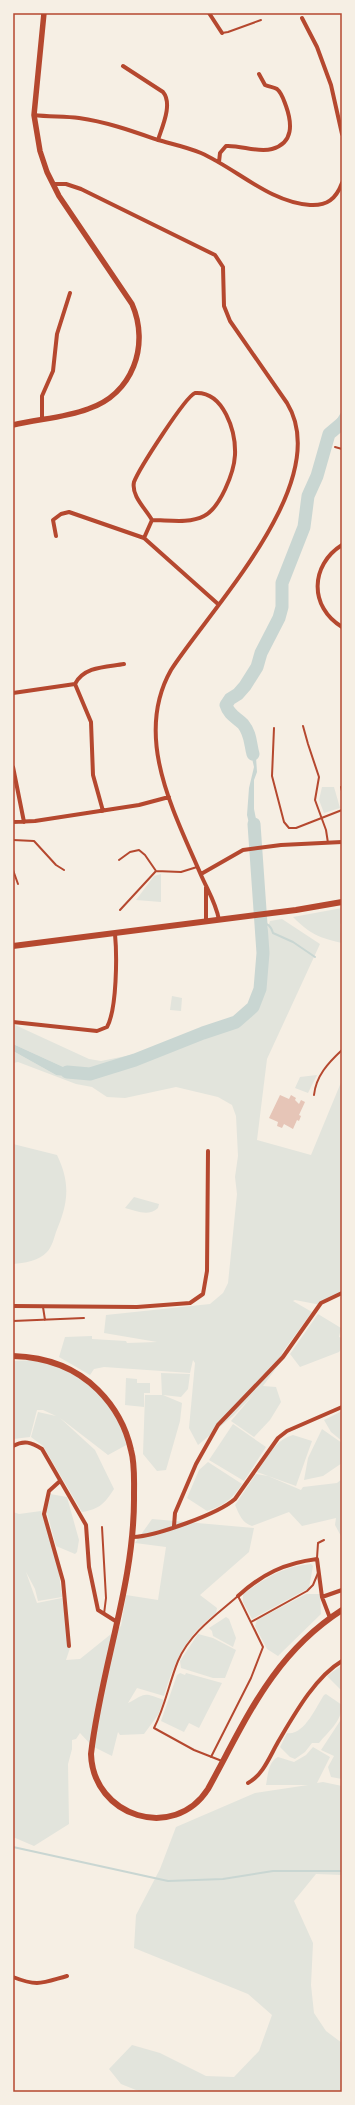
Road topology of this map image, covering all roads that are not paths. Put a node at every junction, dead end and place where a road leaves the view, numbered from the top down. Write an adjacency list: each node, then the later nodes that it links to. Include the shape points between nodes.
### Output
1 (44, 13): 8 (street)
2 (209, 13): 5 (street)
3 (302, 18): 9 (street, via 317,47 331,85)
4 (261, 20): 5 (lane)
5 (222, 33)
6 (123, 66): 10 (street, via 166,96 166,111)
7 (259, 74): 11 (street, via 265,85 278,91 284,102 291,124 289,136 283,144 268,150 226,146 220,153)
8 (34, 115): 10 (street, via 79,118); 13 (street, via 40,151)
9 (342, 134)
10 (158, 140): 11 (street, via 200,153)
11 (219, 162): 12 (street, via 257,185 304,204 330,201)
12 (342, 183)
13 (53, 184): 15 (street, via 132,304 139,323 140,344 132,371 125,383 112,396 90,409); 23 (street, via 66,184 80,189 210,251 218,258 224,273 224,306 230,321 291,410 297,438 291,481 278,517 260,547)
14 (70, 293): 15 (street, via 56,340 53,372 42,396)
15 (42, 419): 16 (street)
16 (13, 424)
17 (335, 447): 18 (lane)
18 (342, 449)
19 (152, 520): 19 (street, via 135,493 136,478 185,401 195,393 207,394 220,405 230,424 235,456 230,479 218,501 203,516 186,520); 21 (street)
20 (56, 536): 21 (street, via 53,520 69,512)
21 (144, 538): 23 (street)
22 (342, 545): 24 (street, via 325,560 318,576 321,605)
23 (218, 604): 33 (street, via 171,670 157,704 155,745)
24 (342, 627)
25 (124, 664): 26 (street, via 91,669 82,674)
26 (75, 684): 27 (street); 35 (street, via 91,722 93,776)
27 (13, 693)
28 (303, 726): 36 (lane, via 319,777 315,800)
29 (274, 728): 36 (lane, via 271,770 286,826 292,828)
30 (13, 767): 38 (street)
31 (341, 787): 32 (lane)
32 (342, 791)
33 (169, 797): 35 (street); 43 (street)
34 (342, 810): 36 (lane)
35 (103, 811): 38 (street)
36 (322, 818): 41 (lane)
37 (13, 822): 38 (street)
38 (24, 822)
39 (13, 840): 45 (lane, via 34,841 56,866)
40 (342, 842): 41 (street)
41 (328, 843): 47 (street, via 249,848 235,852)
42 (119, 860): 46 (lane, via 130,852 139,850)
43 (198, 867): 46 (lane, via 181,872); 47 (street)
44 (13, 870): 48 (lane)
45 (64, 870)
46 (156, 871): 51 (lane)
47 (201, 874): 49 (street)
48 (18, 884)
49 (206, 886): 52 (street, via 217,908); 53 (street)
50 (342, 902): 52 (main road)
51 (120, 910)
52 (219, 920): 53 (main road)
53 (206, 922): 54 (main road)
54 (115, 934): 55 (main road); 56 (street, via 113,998 111,1021 107,1027 97,1031)
55 (13, 946)
56 (13, 1022)
57 (342, 1050): 58 (lane, via 321,1073)
58 (314, 1095)
59 (208, 1151): 62 (street, via 207,1271 204,1290 198,1298 190,1303 137,1306)
60 (342, 1293): 70 (street, via 321,1303 283,1357 218,1425 196,1464 175,1513)
61 (13, 1306): 62 (street)
62 (43, 1306): 64 (lane)
63 (84, 1318): 64 (lane)
64 (45, 1320): 65 (lane)
65 (13, 1321)
66 (13, 1356): 72 (main road, via 45,1360 74,1371 90,1383 114,1409 132,1450)
67 (342, 1407): 70 (street, via 287,1431 278,1438 235,1499 207,1515)
68 (13, 1446): 69 (street, via 31,1442 42,1449)
69 (60, 1481): 80 (street, via 86,1525 89,1567 98,1610); 84 (street, via 49,1491 44,1514 63,1581)
70 (174, 1526): 72 (street)
71 (102, 1527): 80 (lane, via 106,1598)
72 (133, 1537): 82 (main road)
73 (324, 1540): 74 (lane, via 318,1543)
74 (317, 1559): 75 (street); 77 (street, via 299,1561 275,1570 259,1578)
75 (318, 1572): 78 (street); 83 (lane, via 313,1585 307,1591)
76 (342, 1590): 78 (street)
77 (238, 1596): 83 (lane); 86 (lane, via 207,1622 184,1650 178,1660 154,1728)
78 (322, 1597): 81 (street)
79 (342, 1610): 81 (main road)
80 (104, 1616): 82 (street)
81 (330, 1618): 87 (main road, via 296,1648 271,1677 254,1703)
82 (117, 1622): 87 (main road, via 91,1754 94,1775 103,1792 123,1810 136,1815 163,1817 177,1814 202,1798)
83 (252, 1622): 86 (lane, via 263,1647 248,1684)
84 (69, 1646)
85 (342, 1661): 88 (street, via 321,1678 284,1732 262,1771)
86 (211, 1757): 87 (lane)
87 (223, 1762)
88 (248, 1783)
89 (67, 1976): 90 (street, via 39,1984 30,1984)
90 (13, 1977)

